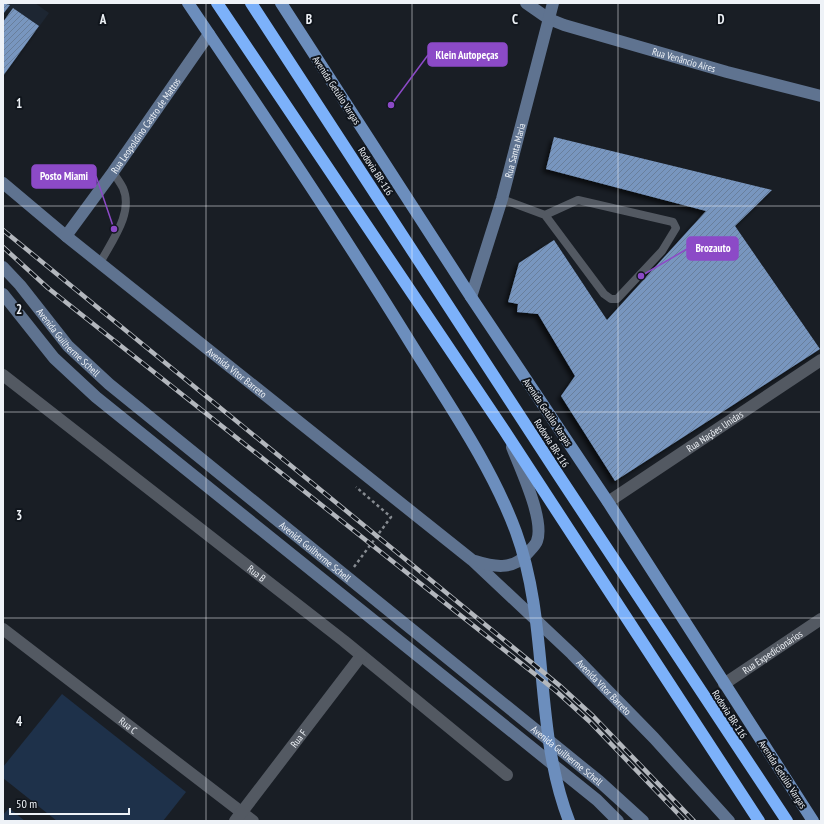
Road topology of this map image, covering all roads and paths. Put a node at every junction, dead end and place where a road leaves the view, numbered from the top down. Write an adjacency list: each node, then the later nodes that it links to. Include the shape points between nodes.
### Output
1 (188, 3): 8 (main road)
2 (217, 3): 21 (highway)
3 (251, 3): 38 (highway, Rodovia BR-116)
4 (281, 3): 18 (main road, Avenida Getúlio Vargas)
5 (526, 3): 7 (main road, Rua Venâncio Aires)
6 (553, 3): 7 (main road, Rua Santa Maria)
7 (549, 19): 9 (main road, Rua Venâncio Aires, via 720,70); 12 (main road, Rua Santa Maria)
8 (209, 34): 10 (main road, Rua Leopoldino Castro de Mattos); 33 (main road, via 379,292 482,461 504,504 526,561 534,600 553,764 560,797)
9 (821, 96)
10 (113, 172): 14 (main road, Rua Leopoldino Castro de Mattos); 15 (lane, via 123,189 126,205 120,225)
11 (3, 183): 14 (main road, Avenida Vitor Barreto)
12 (502, 199): 13 (lane); 18 (main road, Rua Santa Maria)
13 (545, 214): 13 (lane, via 610,299 617,299 662,251 676,228 673,222 578,200)
14 (66, 236): 15 (main road, Avenida Vitor Barreto)
15 (100, 262): 24 (main road, Avenida Vitor Barreto)
16 (3, 267): 35 (main road, Avenida Guilherme Schell, via 68,346 109,384 599,781)
17 (3, 294): 34 (main road, Avenida Guilherme Schell, via 54,358 96,397 597,800)
18 (471, 297): 23 (main road, Avenida Getúlio Vargas)
19 (821, 360): 23 (street, Rua Nações Unidas)
20 (3, 375): 28 (street, Rua B)
21 (504, 430): 24 (main road, Avenida Vitor Barreto, via 528,485 539,529 537,542 519,562 494,567); 37 (highway)
22 (355, 487): 25 (path, via 391,517)
23 (608, 502): 29 (main road, Avenida Getúlio Vargas)
24 (472, 560): 36 (main road, Avenida Vitor Barreto, via 572,654 654,738)
25 (350, 571)
26 (821, 619): 29 (street, Rua Expedicionários)
27 (3, 629): 31 (street, Rua C)
28 (361, 656): 30 (street, Rua B); 31 (street, Rua F)
29 (724, 684): 39 (main road, Avenida Getúlio Vargas)
30 (507, 775)
31 (239, 817): 32 (street, Rua C)
32 (253, 821)
33 (569, 821)
34 (618, 821)
35 (643, 821)
36 (729, 821)
37 (759, 821)
38 (787, 821)
39 (813, 821)

